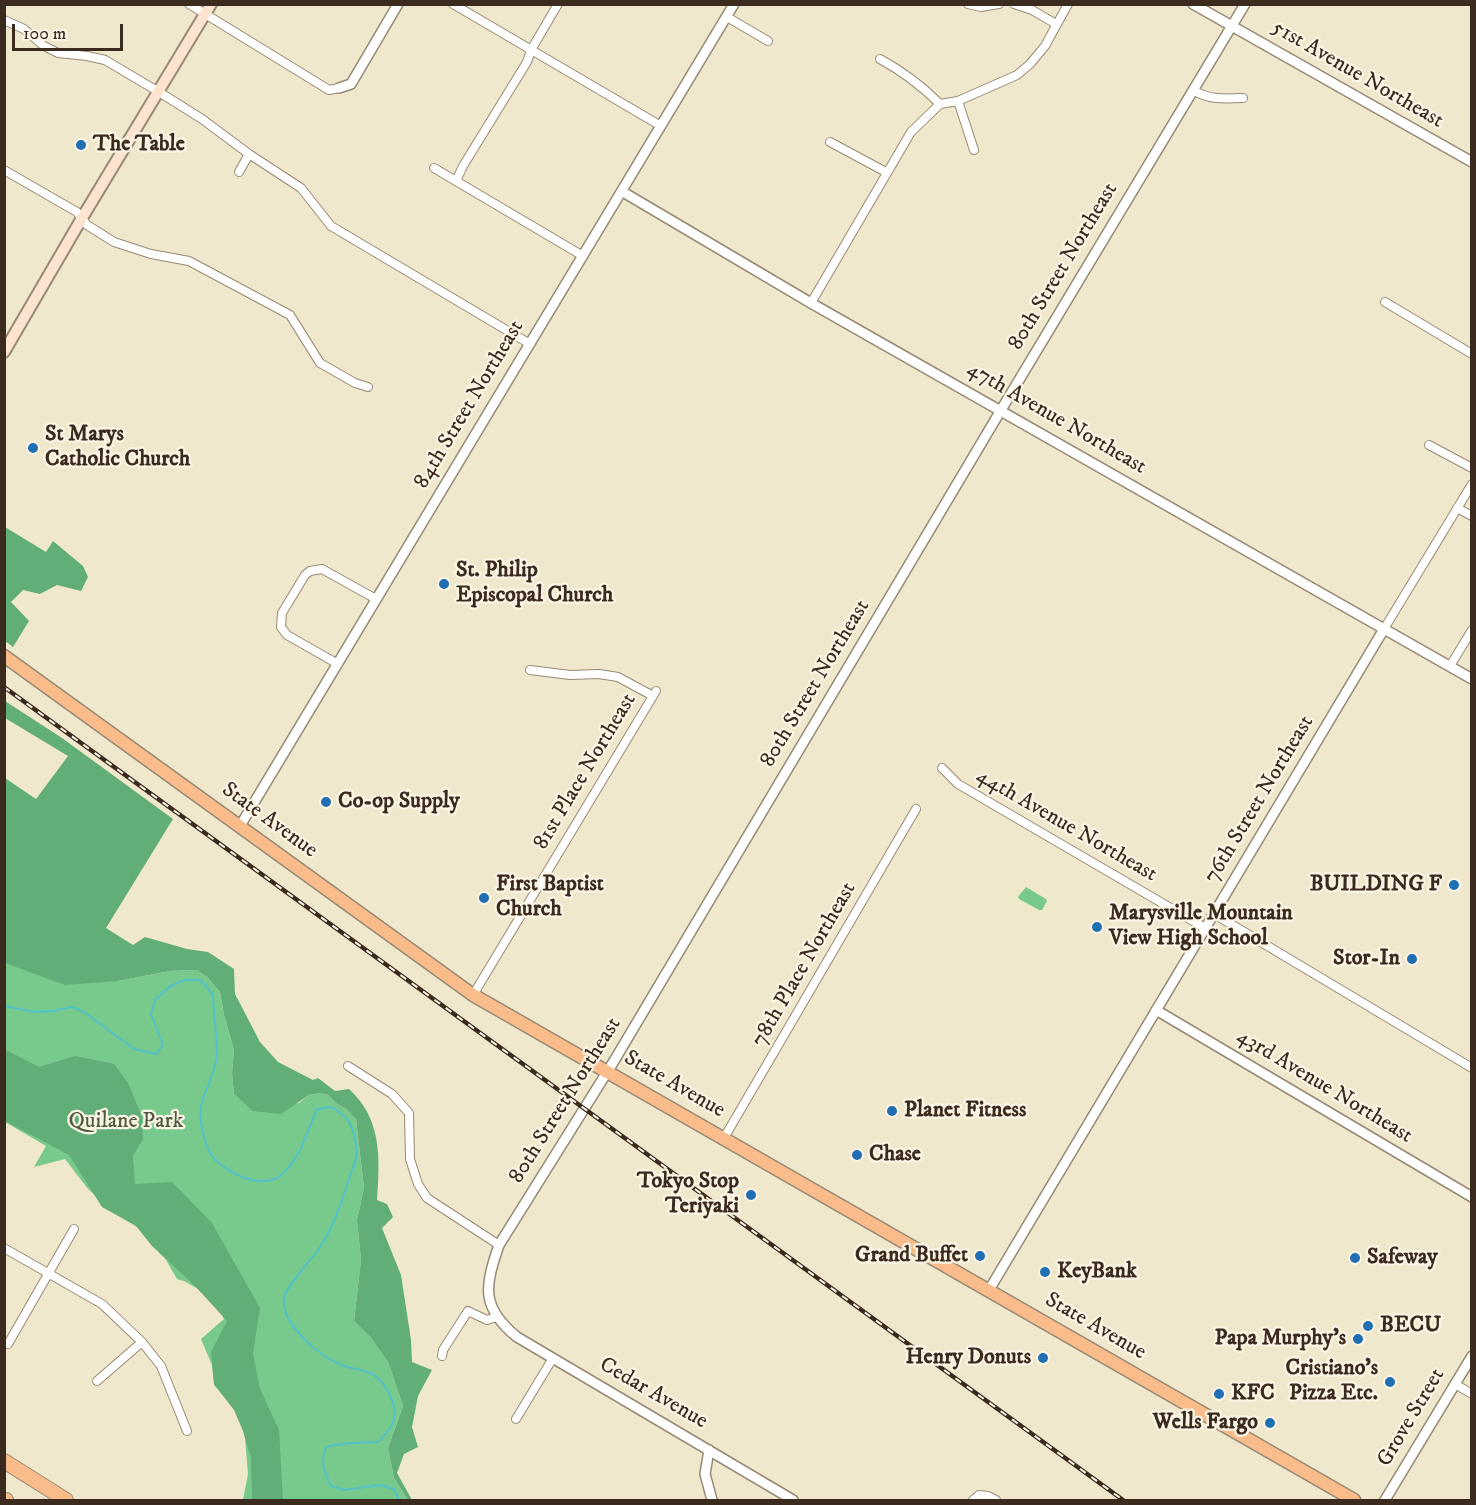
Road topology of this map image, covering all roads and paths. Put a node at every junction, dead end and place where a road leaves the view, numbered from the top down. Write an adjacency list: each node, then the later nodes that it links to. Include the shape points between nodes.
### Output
1 (189, 4): 12 (street)
2 (398, 4): 20 (street, via 351,84)
3 (453, 4): 18 (street)
4 (558, 4): 18 (street)
5 (734, 4): 13 (street, 84th Street Northeast)
6 (968, 4): 7 (street)
7 (999, 4)
8 (1014, 4): 15 (street)
9 (1068, 4): 15 (street)
10 (1193, 4): 16 (street, 51st Avenue Northeast)
11 (1245, 4): 16 (street, 80th Street Northeast)
12 (208, 9): 20 (street, via 329,90); 22 (main road)
13 (726, 17): 17 (street); 26 (street, 84th Street Northeast)
14 (4, 20): 22 (street, via 58,53 105,60)
15 (1056, 24): 24 (street, via 1044,46 1017,75)
16 (1232, 27): 21 (street, 80th Street Northeast); 30 (street, 51st Avenue Northeast)
17 (768, 41)
18 (531, 50): 26 (street); 35 (street)
19 (880, 59): 25 (street)
20 (339, 88)
21 (1193, 90): 23 (street, via 1218,99); 45 (street, 80th Street Northeast)
22 (159, 92): 29 (street); 37 (main road)
23 (1243, 98)
24 (958, 101): 25 (street); 28 (street)
25 (940, 104): 34 (street, via 911,132)
26 (661, 126): 36 (street, 84th Street Northeast)
27 (830, 142): 34 (street)
28 (974, 150)
29 (249, 154): 33 (street); 41 (street, via 301,188 331,226)
30 (1470, 159)
31 (434, 168): 35 (street)
32 (4, 170): 37 (street)
33 (239, 172)
34 (886, 172): 40 (street)
35 (456, 181): 38 (street)
36 (623, 192): 38 (street, 84th Street Northeast); 40 (street, 47th Avenue Northeast)
37 (82, 218): 42 (main road); 44 (street, via 114,242 189,261 290,315 320,363)
38 (583, 256): 41 (street, 84th Street Northeast)
39 (1385, 302): 43 (street)
40 (811, 303): 45 (street, 47th Avenue Northeast)
41 (530, 344): 51 (street, 84th Street Northeast)
42 (4, 352)
43 (1472, 354)
44 (368, 387)
45 (1001, 410): 52 (street, 47th Avenue Northeast); 68 (street, 80th Street Northeast)
46 (1430, 445): 47 (street)
47 (1472, 468)
48 (1472, 484): 49 (street, 76th Street Northeast)
49 (1457, 508): 50 (street); 52 (street, 76th Street Northeast)
50 (1472, 516)
51 (376, 599): 55 (street, 84th Street Northeast); 55 (street, via 315,569 305,575 282,613 280,622 287,635)
52 (1384, 629): 56 (street, 47th Avenue Northeast); 62 (street, 76th Street Northeast)
53 (1472, 630): 56 (street)
54 (4, 656): 61 (main road, State Avenue)
55 (338, 664): 61 (street, 84th Street Northeast)
56 (1450, 666): 58 (street, 47th Avenue Northeast)
57 (530, 670): 64 (street, 81st Place Northeast, via 618,677 655,694)
58 (1472, 679)
59 (942, 768): 63 (street, 44th Avenue Northeast, via 958,784)
60 (916, 809): 69 (street, 78th Place Northeast)
61 (240, 826): 64 (main road, State Avenue)
62 (1214, 914): 63 (street, 76th Street Northeast); 67 (street)
63 (1205, 928): 65 (street, 76th Street Northeast)
64 (473, 995): 68 (main road, State Avenue)
65 (1156, 1010): 70 (street, 43rd Avenue Northeast); 75 (street, 76th Street Northeast)
66 (348, 1066): 72 (street, via 392,1094 409,1113 410,1159 427,1198)
67 (1472, 1068)
68 (608, 1071): 69 (main road, State Avenue); 72 (street, 80th Street Northeast)
69 (724, 1138): 75 (main road, State Avenue)
70 (1472, 1197)
71 (74, 1229): 74 (street)
72 (499, 1245): 76 (street, 80th Street Northeast, via 488,1285)
73 (4, 1248): 74 (street)
74 (49, 1272): 77 (street, via 102,1304); 78 (street)
75 (989, 1290): 94 (main road, State Avenue)
76 (497, 1317): 79 (street, via 488,1320 468,1311); 81 (street, Cedar Avenue, via 517,1337)
77 (142, 1342): 82 (street); 86 (street, via 160,1366)
78 (8, 1344)
79 (442, 1356)
80 (1472, 1356): 83 (street, Grove Street)
81 (553, 1358): 85 (street); 87 (street, Cedar Avenue)
82 (97, 1381)
83 (1455, 1384): 84 (street); 95 (street, Grove Street)
84 (1472, 1394)
85 (516, 1419)
86 (187, 1431)
87 (709, 1450): 91 (street, via 705,1474); 92 (street, Cedar Avenue)
88 (4, 1463): 90 (highway)
89 (976, 1498): 93 (street, via 988,1496)
90 (66, 1500)
91 (712, 1500)
92 (793, 1500)
93 (996, 1500)
94 (1354, 1500)
95 (1385, 1500)

